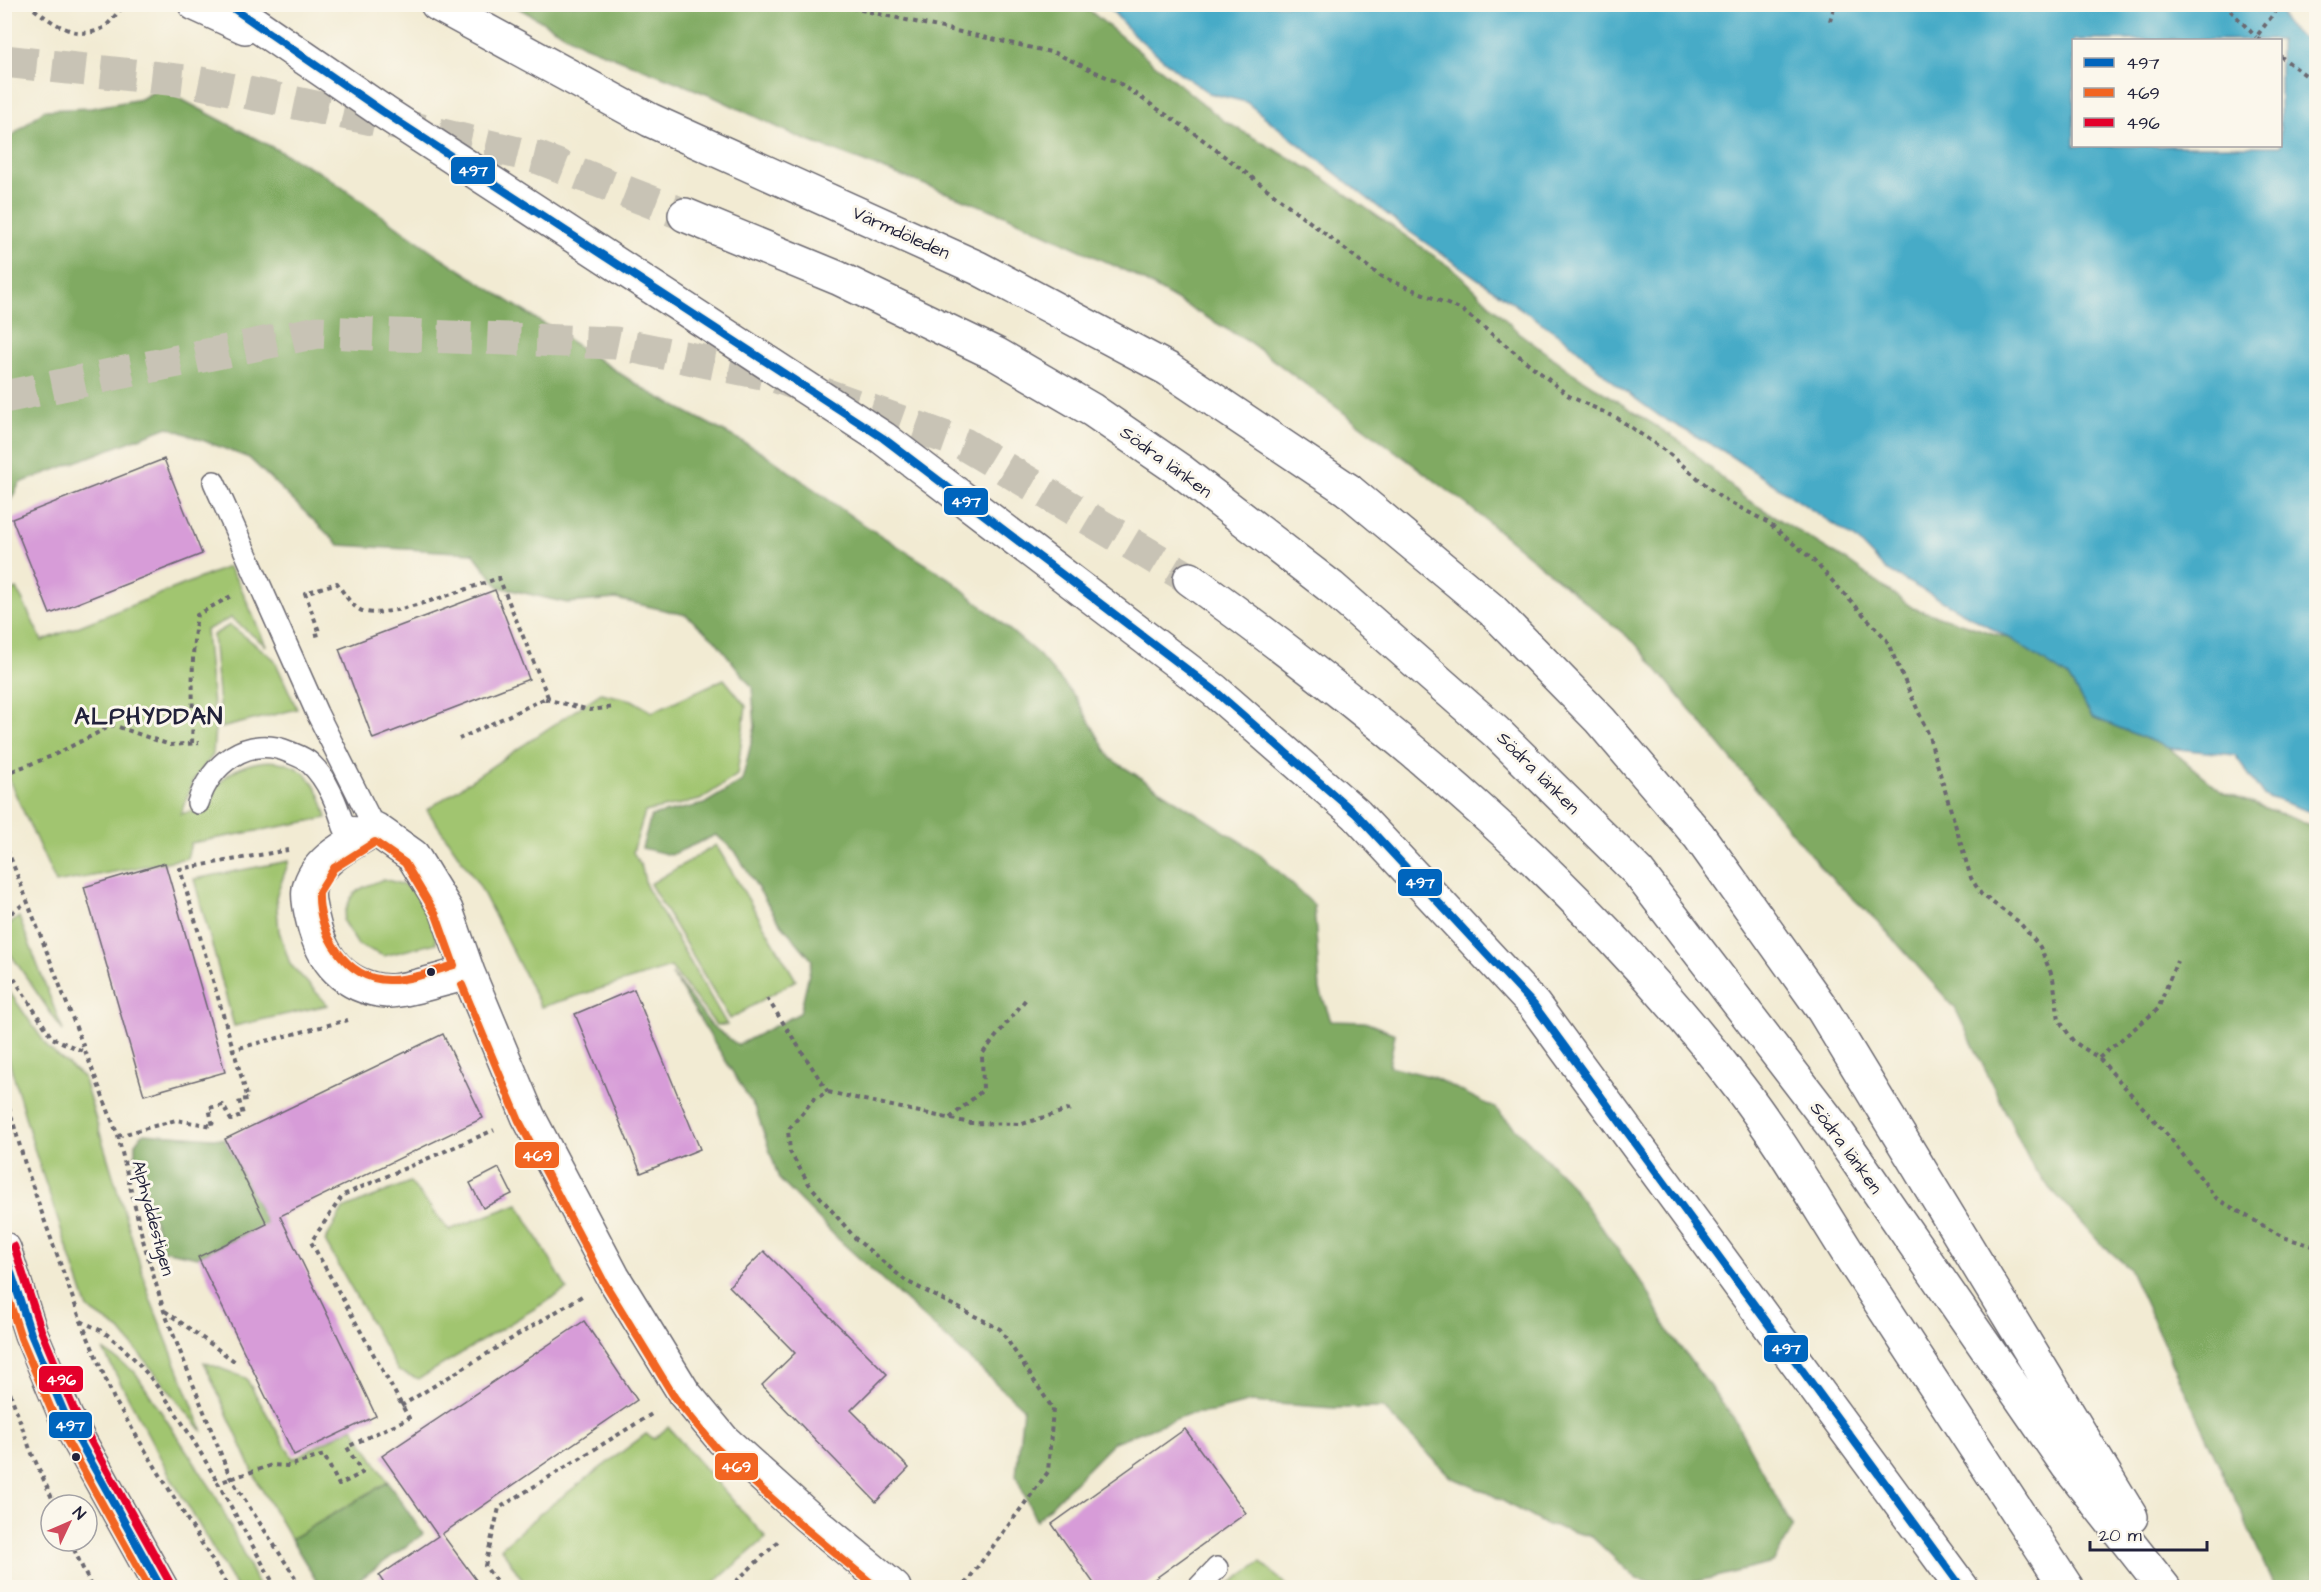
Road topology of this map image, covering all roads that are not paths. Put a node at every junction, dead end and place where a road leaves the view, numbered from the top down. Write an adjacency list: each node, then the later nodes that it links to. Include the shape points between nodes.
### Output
1 (195, 4): 4 (main road)
2 (226, 4): 4 (main road)
3 (437, 4): 19 (main road, Värmdöleden, via 650,120 978,268 1168,369 1348,490 1492,610 1600,720 1699,836 1823,1011)
4 (280, 43): 16 (main road, via 884,438 1214,690 1356,814 1534,1005)
5 (685, 215): 18 (main road, Södra länken, via 838,278 986,349 1092,410 1181,471 1330,587 1496,732 1638,872 1838,1133 2067,1464)
6 (214, 482): 9 (lane, via 317,713)
7 (1190, 579): 17 (main road, via 1304,661 1431,766 1578,902 1653,983 1742,1090)
8 (198, 803): 9 (lane, via 204,783 246,748 279,748 308,761 325,781 344,827)
9 (375, 829): 10 (main road, via 413,856 446,910); 10 (main road, via 326,860 308,890 318,943 331,965 353,983 388,991)
10 (468, 973): 14 (main road, via 528,1116 613,1277 684,1393 723,1440)
11 (4, 1249): 13 (main road, via 31,1334 66,1417)
12 (1216, 1568): 15 (lane)
13 (161, 1587)
14 (894, 1587)
15 (1198, 1587)
16 (1962, 1587)
17 (2067, 1587)
18 (2164, 1587)
19 (2173, 1587)

